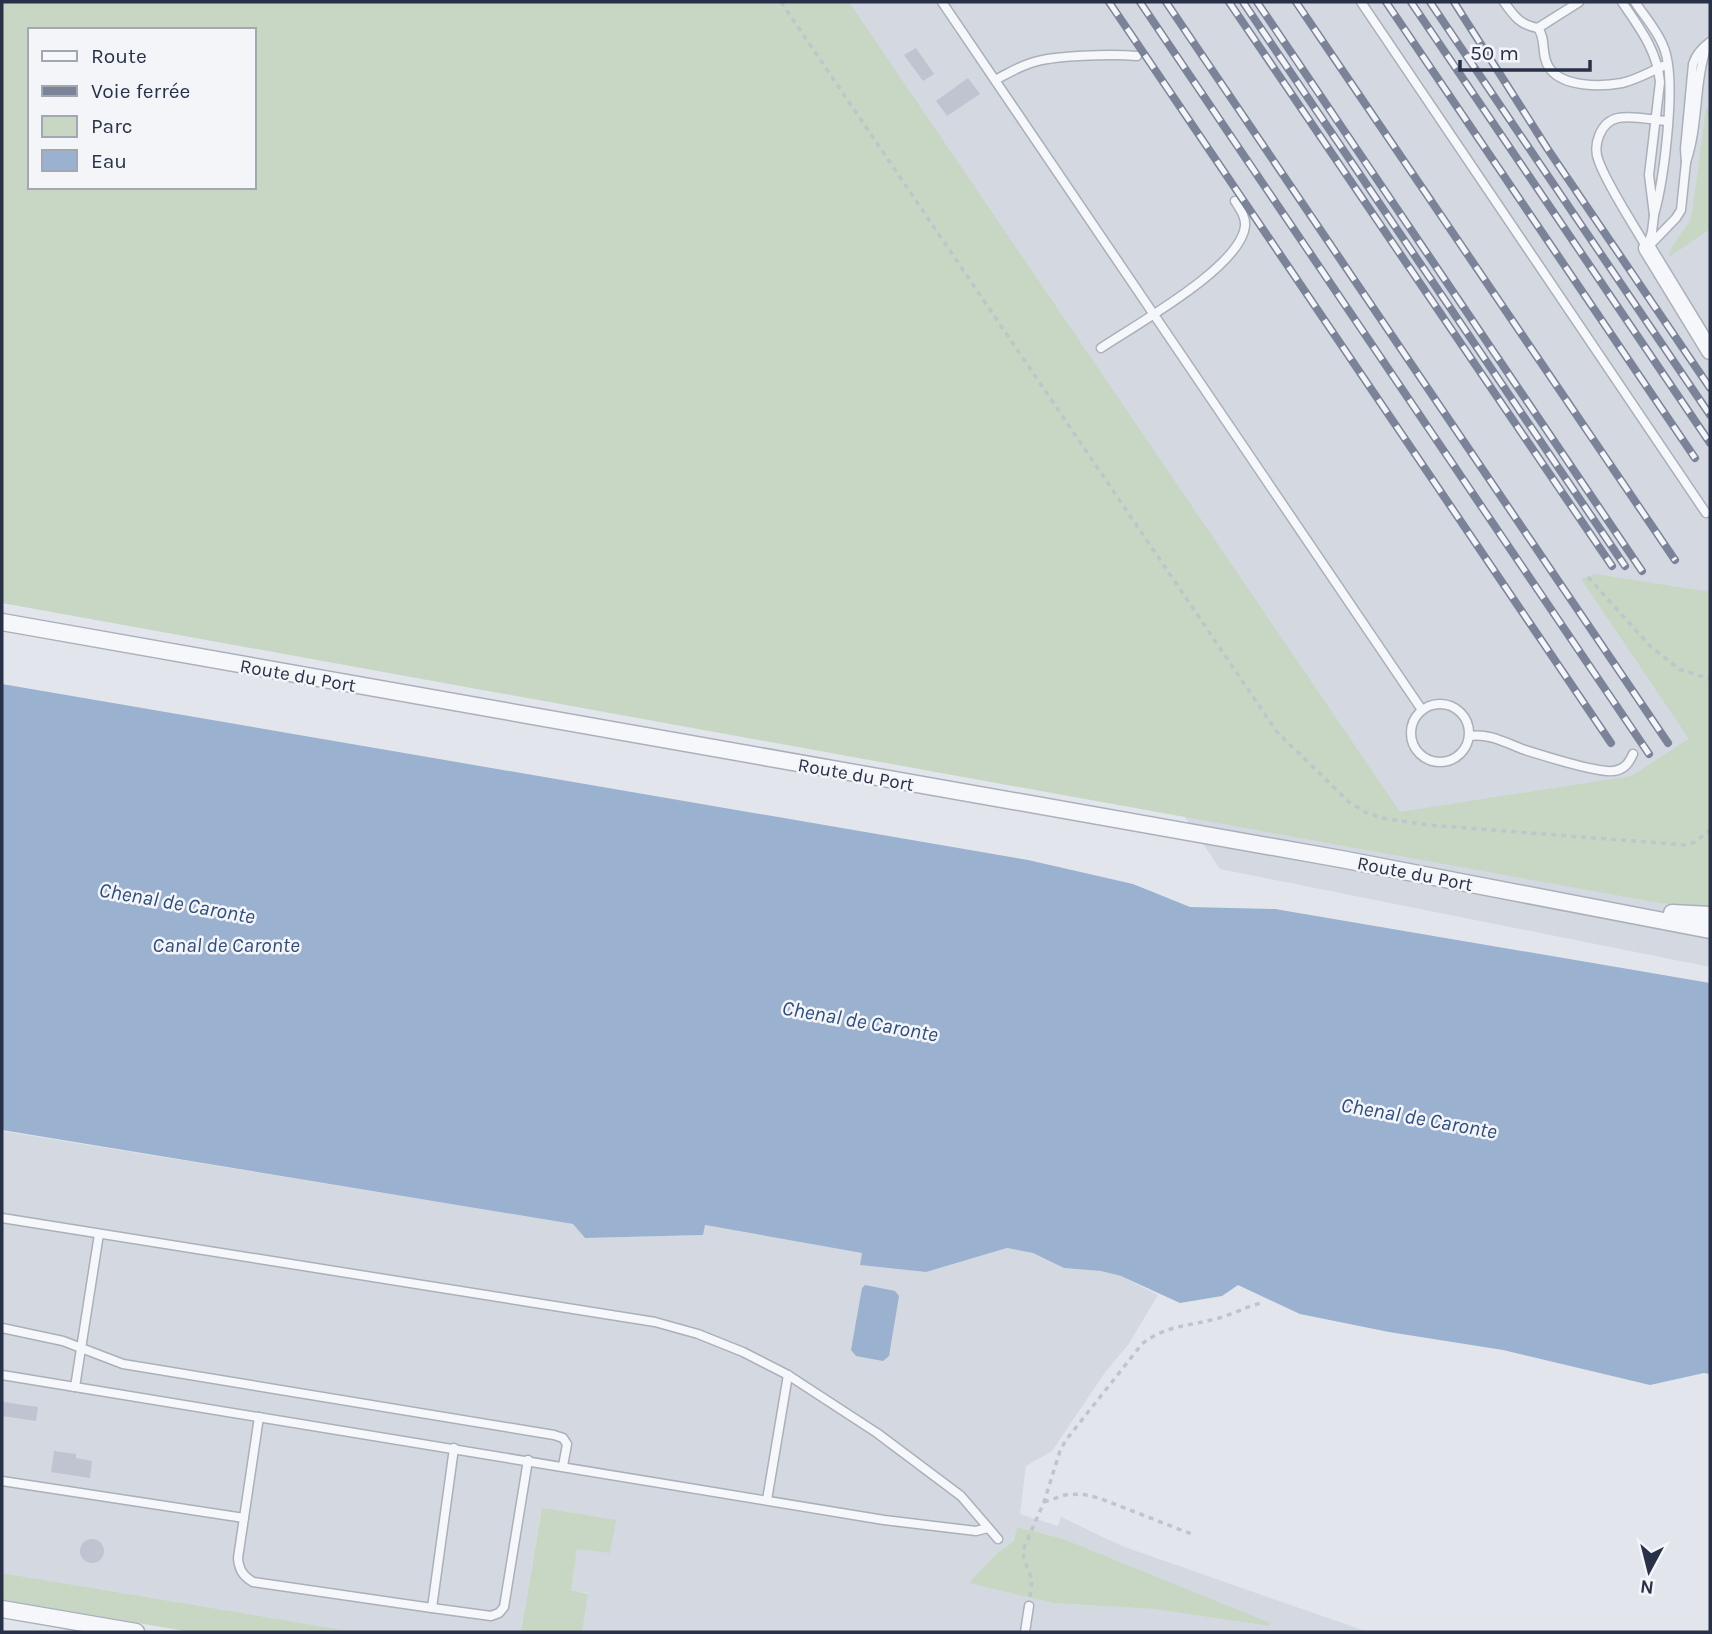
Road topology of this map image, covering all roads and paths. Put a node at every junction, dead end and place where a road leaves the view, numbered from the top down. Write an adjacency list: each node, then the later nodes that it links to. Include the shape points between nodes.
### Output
1 (781, 2): 29 (path, via 1277,732 1349,802 1382,818 1482,830 1685,845)
2 (942, 2): 13 (lane)
3 (1361, 2): 22 (lane)
4 (1504, 2): 8 (lane, via 1517,21)
5 (1579, 2): 8 (lane)
6 (1622, 2): 12 (lane)
7 (1634, 2): 11 (lane, via 1664,46)
8 (1538, 28): 12 (lane, via 1545,60 1560,78 1570,82 1622,82)
9 (1709, 43): 18 (lane, via 1693,64 1681,210)
10 (1137, 56): 13 (lane, via 1041,60)
11 (1668, 64): 12 (lane); 15 (lane)
12 (1658, 68): 14 (lane)
13 (995, 80): 19 (lane)
14 (1654, 120): 15 (lane); 17 (lane, via 1649,175); 18 (lane, via 1614,119 1597,141 1599,162)
15 (1667, 121): 17 (lane, via 1663,176)
16 (1235, 201): 19 (lane, via 1245,223 1236,247 1209,276)
17 (1654, 215): 18 (lane)
18 (1647, 248): 21 (street)
19 (1153, 313): 20 (lane); 26 (lane)
20 (1101, 348)
21 (1710, 351)
22 (1706, 513)
23 (1588, 577): 25 (path, via 1650,646 1679,669)
24 (2, 622): 30 (street, Route du Port)
25 (1710, 679)
26 (1422, 710): 27 (lane, via 1440,704 1458,710 1469,726); 27 (lane, via 1410,736 1426,760 1454,759)
27 (1469, 736): 28 (lane, via 1486,735 1598,770 1623,768)
28 (1633, 754)
29 (1710, 830)
30 (1579, 904): 31 (street); 32 (street, Route du Port)
31 (1710, 915)
32 (1710, 930)
33 (2, 1218): 34 (lane)
34 (99, 1234): 37 (lane); 39 (lane, via 655,1322 720,1343)
35 (1261, 1303): 47 (path, via 1220,1318 1167,1328 1142,1344 1066,1440)
36 (2, 1328): 37 (lane, via 42,1335)
37 (81, 1349): 40 (lane); 44 (lane, via 123,1364 554,1435 567,1444)
38 (2, 1375): 40 (lane)
39 (788, 1375): 46 (lane); 49 (lane, via 961,1496)
40 (75, 1387): 41 (lane)
41 (259, 1416): 42 (lane); 48 (lane)
42 (454, 1448): 43 (lane); 53 (lane)
43 (528, 1460): 44 (lane); 53 (lane, via 505,1606 491,1616)
44 (563, 1466): 46 (lane)
45 (2, 1481): 48 (lane)
46 (767, 1500): 49 (lane, via 884,1520 976,1531)
47 (1044, 1502): 50 (path, via 1082,1494); 52 (path, via 1023,1550 1032,1579)
48 (244, 1518): 53 (lane, via 239,1567 254,1582)
49 (989, 1528): 51 (lane)
50 (1194, 1535)
51 (998, 1539)
52 (1029, 1606): 57 (lane)
53 (432, 1608)
54 (2, 1609): 55 (street)
55 (65, 1626): 56 (street)
56 (136, 1632)
57 (1025, 1632)

